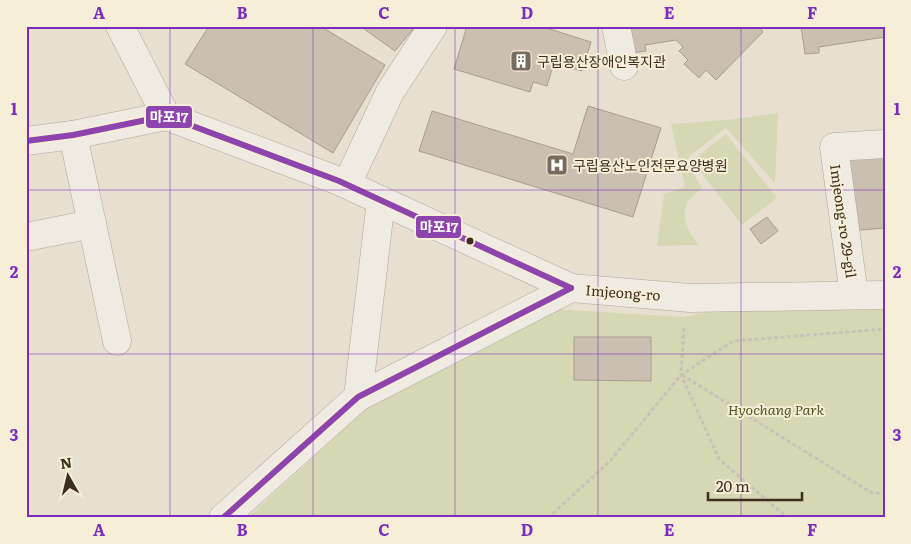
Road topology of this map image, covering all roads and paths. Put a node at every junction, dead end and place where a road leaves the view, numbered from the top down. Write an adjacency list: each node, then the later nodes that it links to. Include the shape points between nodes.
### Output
1 (120, 26): 5 (street)
2 (433, 26): 9 (street, via 390,92)
3 (616, 26): 4 (street)
4 (624, 66)
5 (166, 116): 6 (street); 9 (street)
6 (73, 135): 7 (street); 11 (street)
7 (26, 141)
8 (885, 144): 14 (street, Imjeong-ro 29-gil, via 834,147)
9 (347, 184): 10 (street)
10 (381, 200): 13 (street); 20 (street)
11 (92, 224): 12 (street); 18 (street)
12 (26, 237)
13 (570, 288): 16 (street, Imjeong-ro); 20 (street, Imjeong-ro)
14 (854, 294): 15 (street, Imjeong-ro); 16 (street, Imjeong-ro)
15 (885, 295)
16 (690, 298): 19 (path, via 685,317)
17 (885, 329): 19 (path, via 733,341)
18 (117, 340)
19 (682, 375): 21 (path, via 872,493); 23 (path, via 610,461); 24 (path, via 719,459)
20 (358, 398): 22 (street, Imjeong-ro)
21 (885, 494)
22 (223, 518)
23 (548, 518)
24 (788, 518)

